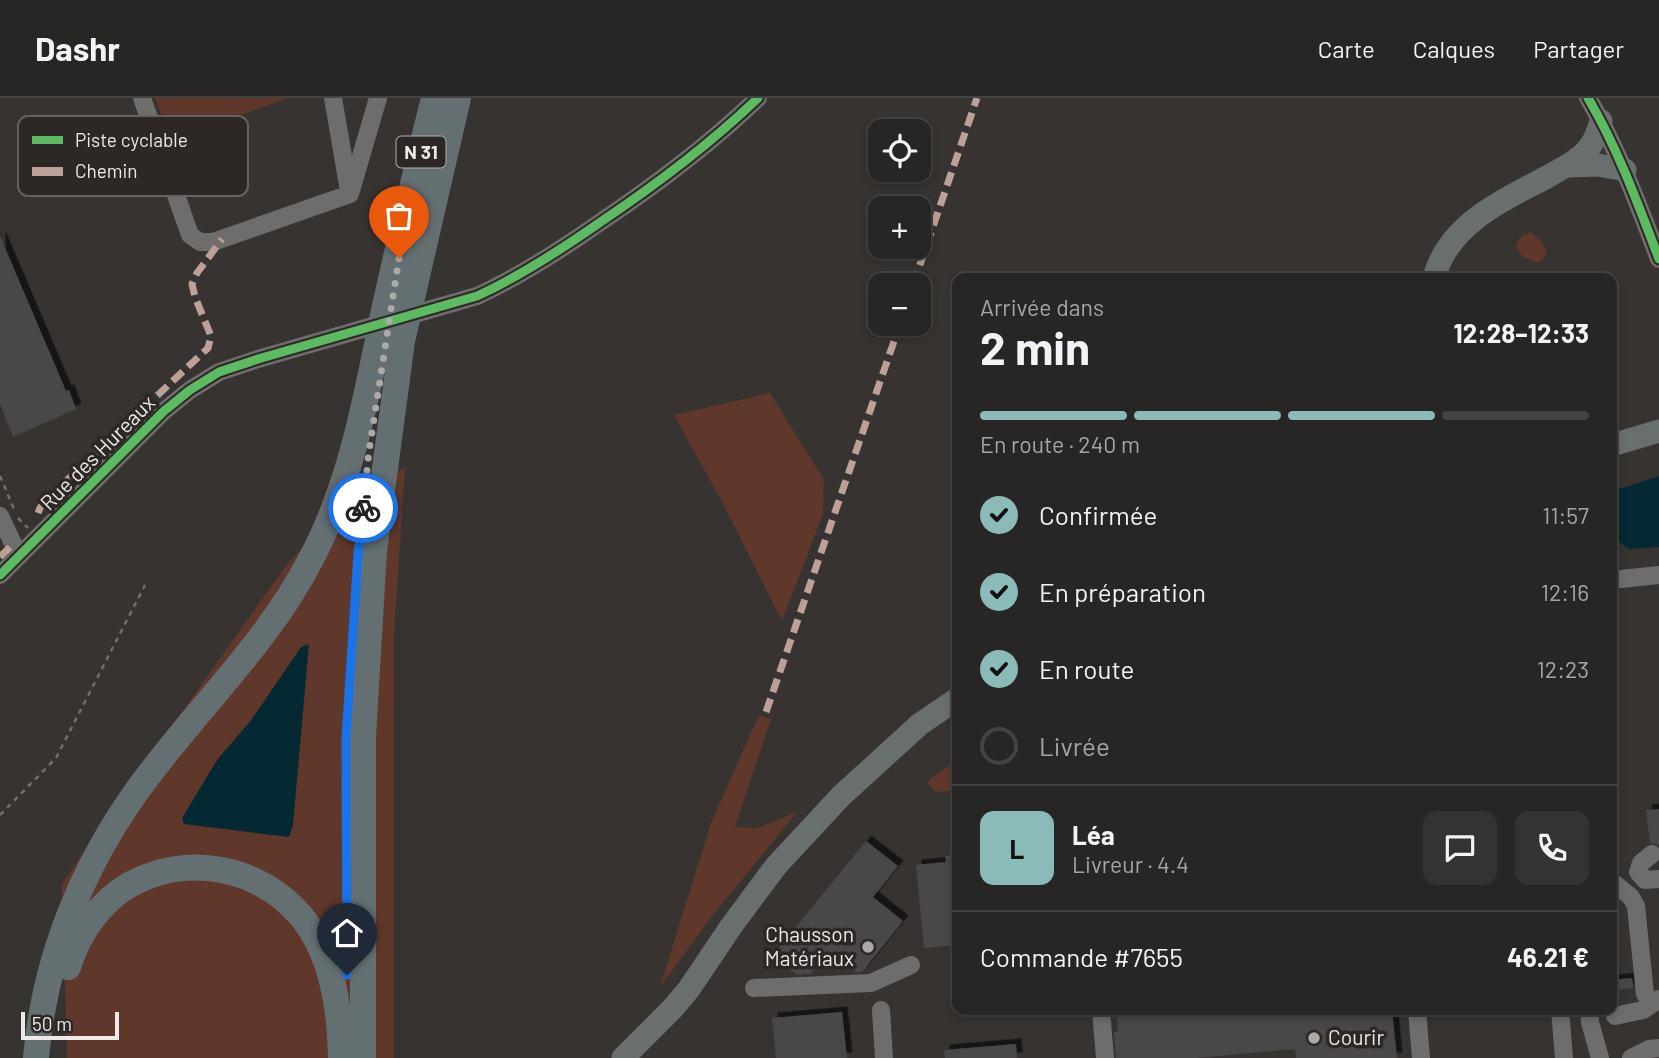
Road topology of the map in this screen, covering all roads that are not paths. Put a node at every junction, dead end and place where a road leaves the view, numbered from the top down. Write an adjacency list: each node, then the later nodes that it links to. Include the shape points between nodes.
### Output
1 (142, 98): 8 (street)
2 (333, 98): 12 (street)
3 (378, 98): 12 (street)
4 (434, 98): 14 (highway, N 31)
5 (457, 98): 43 (highway, N 31, via 402,341 374,551 363,736)
6 (758, 98): 21 (street, Rue des Hureaux, via 657,183 502,285 219,372 164,411)
7 (1588, 98): 9 (street)
8 (148, 116)
9 (1601, 121): 10 (main road, via 1586,152); 11 (street)
10 (1567, 166): 11 (main road); 16 (main road, via 1481,214 1445,250)
11 (1625, 170): 15 (street)
12 (350, 194): 13 (street, via 213,242 200,242 190,234)
13 (177, 196)
14 (407, 206): 39 (highway, via 352,455 330,518 311,559 264,632 157,763 100,848 61,938 45,991); 42 (highway, N 31, via 358,554 346,738)
15 (1659, 259)
16 (1436, 273)
17 (1659, 428): 18 (main road); 19 (main road)
18 (1617, 430)
19 (1617, 443)
20 (0, 516): 21 (street)
21 (19, 556): 22 (street, Rue des Hureaux)
22 (0, 575)
23 (1659, 575): 24 (street)
24 (1617, 579)
25 (952, 702): 44 (main road, via 920,724 842,796 776,866 689,989)
26 (1652, 854): 27 (street, via 1638,872 1645,880)
27 (1659, 878)
28 (1617, 886): 31 (street, via 1636,906 1645,994)
29 (911, 965): 30 (street, via 871,984)
30 (754, 988)
31 (1656, 1002): 37 (street)
32 (881, 1010): 45 (street)
33 (1101, 1015): 46 (street)
34 (1418, 1015): 47 (street)
35 (1560, 1015): 48 (street)
36 (1589, 1015): 49 (street)
37 (1615, 1016)
38 (1659, 1048): 50 (street)
39 (36, 1058)
40 (50, 1058): 41 (highway, via 54,1019 69,964 90,922 130,884 156,873 196,867 255,880 288,902 302,918 331,974)
41 (341, 1058)
42 (348, 1058)
43 (365, 1058)
44 (623, 1058)
45 (884, 1058)
46 (1105, 1058)
47 (1422, 1058)
48 (1564, 1058)
49 (1600, 1058)
50 (1631, 1058)

